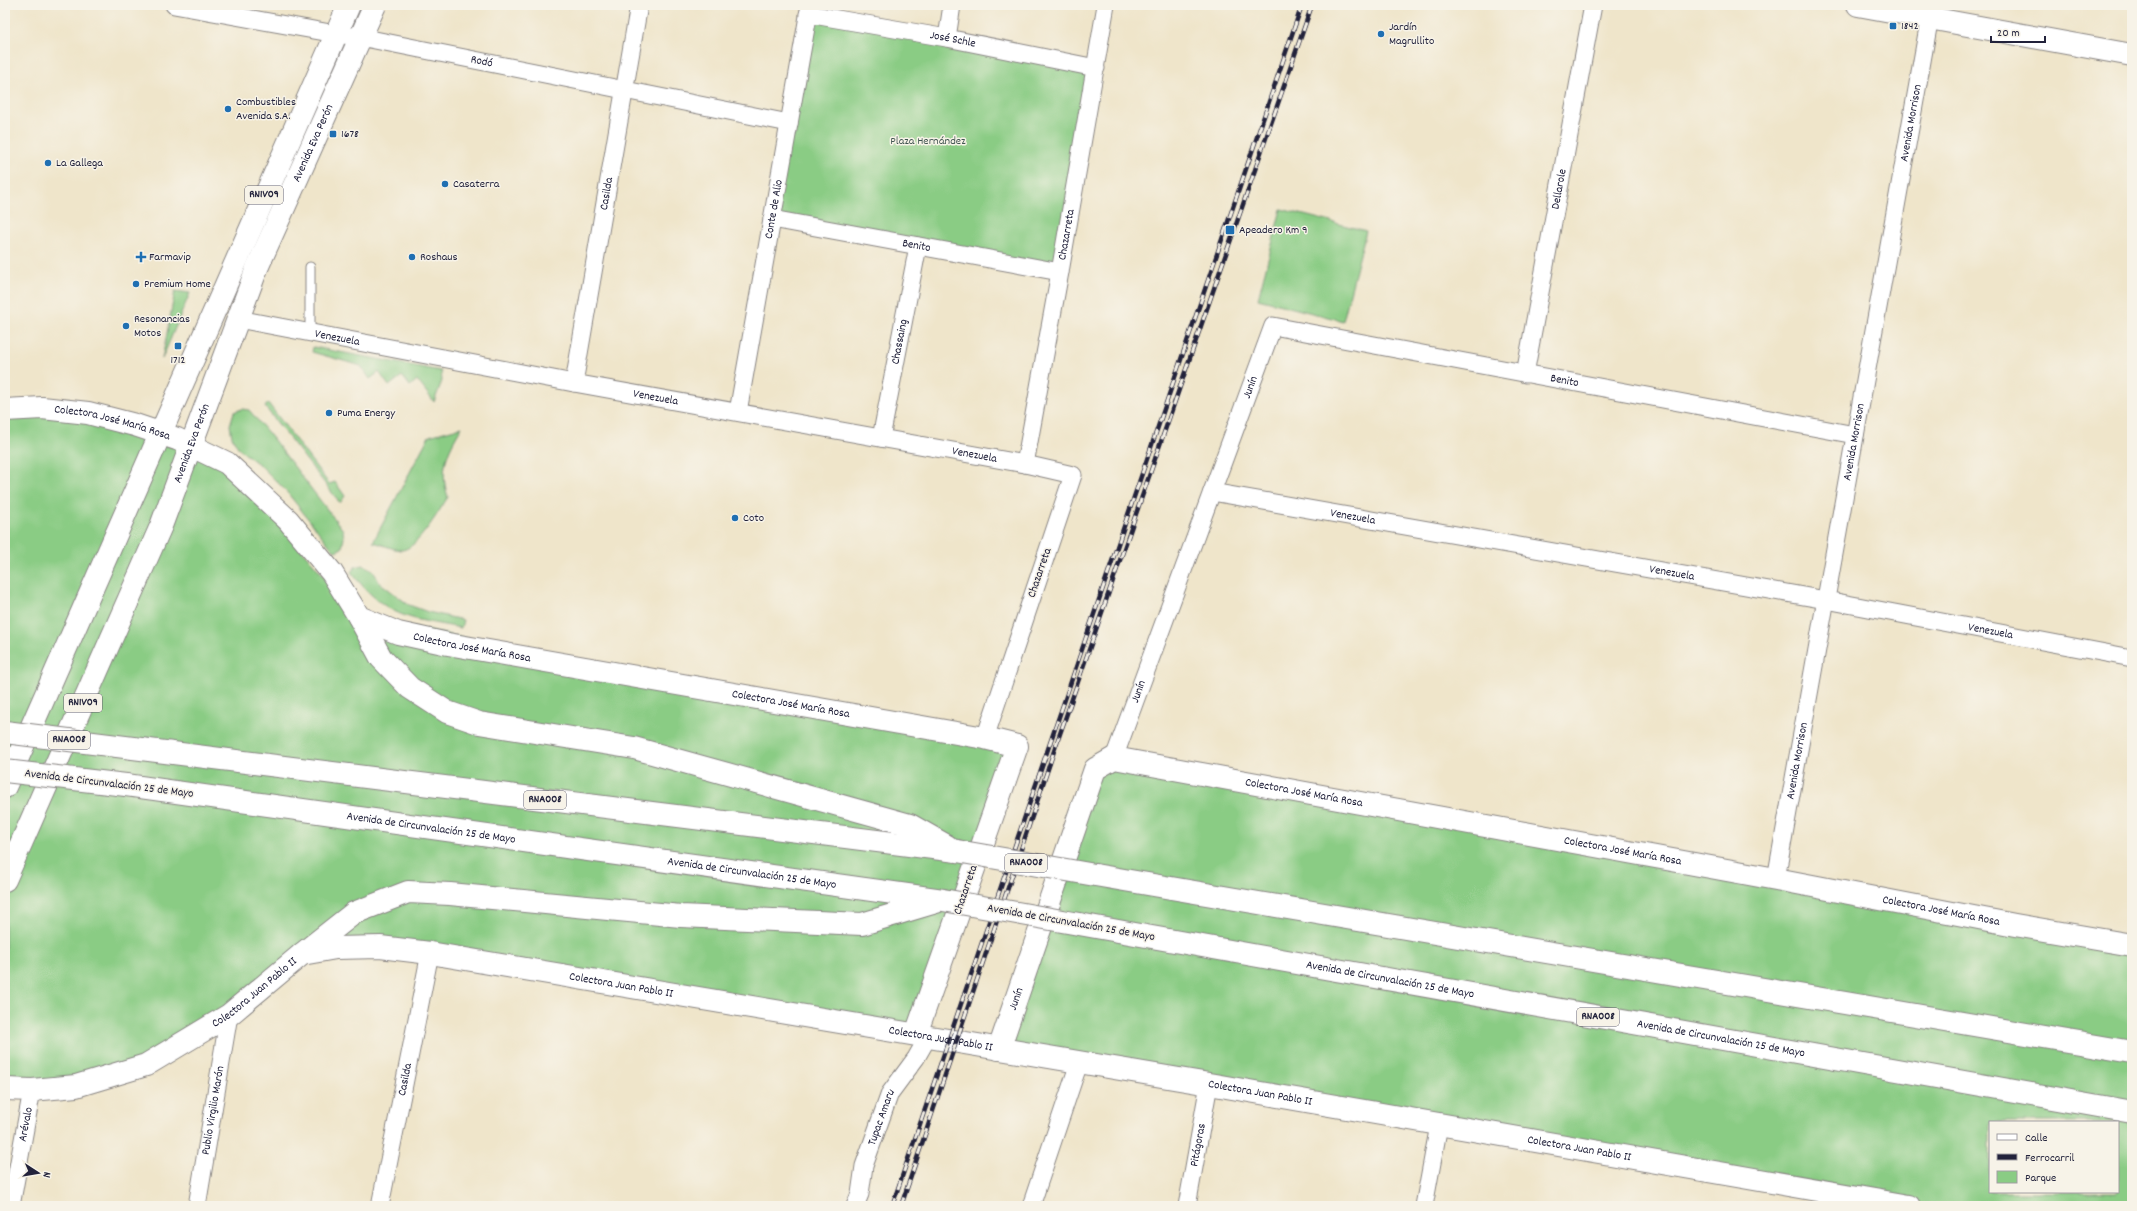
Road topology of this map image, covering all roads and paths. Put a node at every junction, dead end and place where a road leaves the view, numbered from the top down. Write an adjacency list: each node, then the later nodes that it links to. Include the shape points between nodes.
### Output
1 (174, 5): 11 (street, Rodó)
2 (349, 5): 11 (main road, Avenida Eva Perón / RN1V09)
3 (375, 5): 12 (main road, Avenida Eva Perón / RN1V09)
4 (639, 5): 16 (street, Casilda)
5 (952, 5): 13 (street)
6 (1106, 5): 15 (street, Chazarreta)
7 (1593, 5): 25 (street, Dellarole)
8 (1858, 5): 10 (main road)
9 (809, 10): 13 (street, José Schle); 17 (street, Conte de Alio)
10 (1931, 12): 14 (main road); 30 (street, Avenida Morrison)
11 (336, 34): 12 (street, Rodó); 29 (main road, Avenida Eva Perón / RN1V09, via 193,356)
12 (360, 37): 16 (street, Rodó); 22 (main road, Avenida Eva Perón / RN1V09, via 257,268)
13 (947, 38): 15 (street, José Schle)
14 (2132, 55)
15 (1096, 68): 21 (street, Chazarreta)
16 (624, 90): 17 (street, Rodó); 26 (street, Casilda)
17 (790, 123): 18 (street, Conte de Alio)
18 (772, 219): 19 (street, Benito); 28 (street, Conte de Alio)
19 (918, 246): 21 (street, Benito); 31 (street, Chassaing)
20 (310, 267): 24 (lane)
21 (1060, 272): 33 (street, Chazarreta)
22 (238, 319): 24 (street, Venezuela); 32 (main road, Avenida Eva Perón / RN1V09)
23 (1273, 326): 25 (street, Benito); 35 (street, Junín)
24 (310, 334): 26 (street, Venezuela)
25 (1525, 374): 30 (street, Benito)
26 (574, 383): 28 (street, Venezuela)
27 (5, 410): 29 (main road, Colectora José María Rosa, via 42,408 88,413)
28 (738, 412): 31 (street, Venezuela)
29 (162, 433): 32 (main road, Colectora José María Rosa); 44 (main road, Avenida Eva Perón / RN1V09)
30 (1855, 435): 36 (street, Avenida Morrison)
31 (881, 438): 33 (street, Venezuela)
32 (191, 446): 37 (main road, Colectora José María Rosa, via 226,463 288,520 332,573); 47 (main road, Avenida Eva Perón / RN1V09, via 161,526)
33 (1025, 464): 34 (street, Venezuela)
34 (1073, 475): 40 (street, Chazarreta)
35 (1212, 492): 36 (street, Venezuela); 42 (street, Junín)
36 (1826, 600): 38 (street, Venezuela); 46 (street, Avenida Morrison)
37 (359, 616): 40 (main road, Colectora José María Rosa, via 398,633 448,644); 45 (main road, via 381,658 410,688 447,712 479,723 634,748 684,761 747,781 910,825)
38 (2132, 658)
39 (5, 732): 45 (main road, RNA008, bridge)
40 (985, 738): 41 (main road, Colectora José María Rosa)
41 (1016, 746): 53 (main road, Chazarreta)
42 (1114, 758): 46 (main road, Colectora José María Rosa); 54 (main road, Junín, via 1095,769)
43 (5, 771): 48 (main road, Avenida de Circunvalación 25 de Mayo / RNA008, bridge, via 126,785)
44 (5, 787)
45 (957, 851): 55 (main road, RNA008, bridge)
46 (1776, 879): 49 (main road, Colectora José María Rosa)
47 (5, 880)
48 (943, 900): 51 (main road, via 862,924 681,916 408,892 354,913); 60 (main road, Avenida de Circunvalación 25 de Mayo / RNA008, bridge)
49 (2132, 945)
50 (430, 953): 51 (main road, Colectora Juan Pablo II, via 380,947 336,948); 53 (main road, Colectora Juan Pablo II); 64 (street, Casilda)
51 (302, 954): 52 (main road, Colectora Juan Pablo II)
52 (229, 1015): 59 (main road, Colectora Juan Pablo II, via 146,1065 76,1086); 63 (street, Publio Virgilio Marón)
53 (922, 1036): 54 (main road, Colectora Juan Pablo II); 65 (street, Tupac Amaru, via 916,1058 890,1093 864,1166 860,1194)
54 (999, 1050): 56 (main road, Colectora Juan Pablo II)
55 (2132, 1052)
56 (1080, 1063): 57 (main road, Colectora Juan Pablo II); 66 (street)
57 (1209, 1084): 61 (main road, Colectora Juan Pablo II); 67 (street, Pitágoras)
58 (5, 1088): 59 (main road, Colectora Juan Pablo II)
59 (32, 1090): 62 (street, Arévalo)
60 (2132, 1112)
61 (1439, 1125): 68 (street); 69 (main road, Colectora Juan Pablo II)
62 (11, 1206)
63 (196, 1206)
64 (380, 1206)
65 (855, 1206)
66 (1032, 1206)
67 (1187, 1206)
68 (1424, 1206)
69 (1909, 1206)

